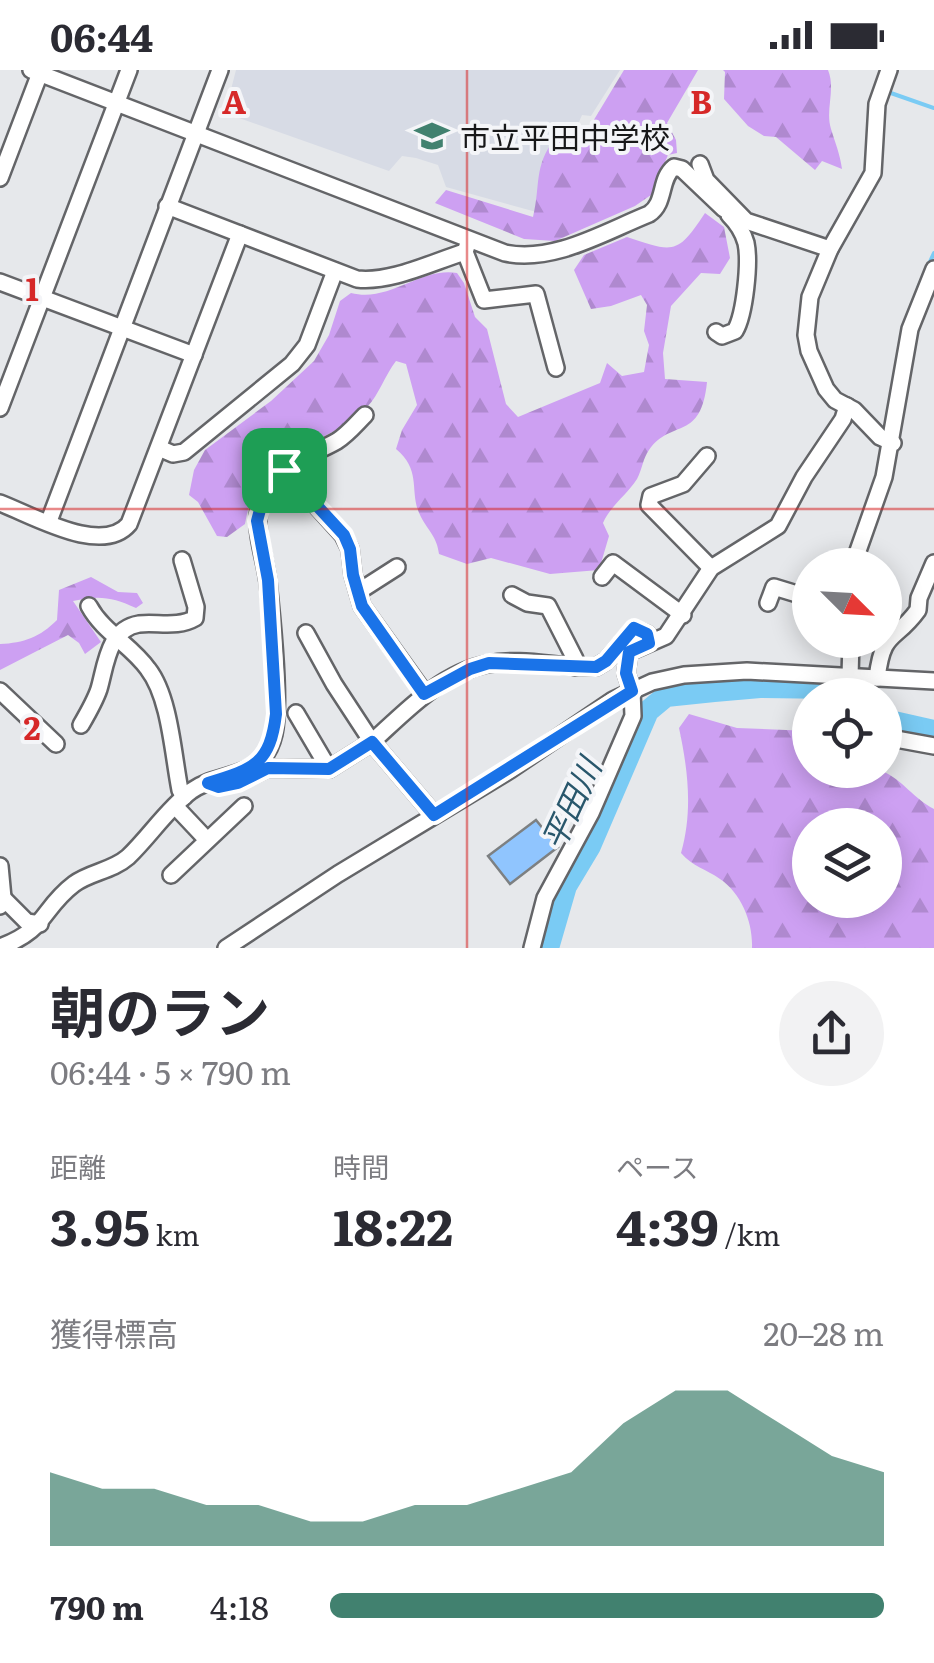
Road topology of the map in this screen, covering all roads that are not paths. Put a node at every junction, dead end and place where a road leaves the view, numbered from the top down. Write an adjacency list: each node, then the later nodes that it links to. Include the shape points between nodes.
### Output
1 (129, 70): 7 (street)
2 (220, 70): 8 (street)
3 (878, 70): 6 (street)
4 (889, 70): 6 (street)
5 (35, 72): 7 (street); 10 (street)
6 (881, 88): 15 (street, via 874,173)
7 (116, 102): 8 (street); 19 (street)
8 (195, 134): 11 (street); 14 (street)
9 (700, 164): 12 (street)
10 (0, 178)
11 (167, 206): 13 (street); 20 (street)
12 (727, 207): 14 (street, via 674,167 656,210 575,244 527,258); 15 (street, via 755,226); 21 (street, via 747,247 743,310 736,331)
13 (240, 234): 17 (street); 22 (street)
14 (467, 246): 17 (street, via 369,281); 23 (street, via 484,300 536,294)
15 (830, 248): 24 (street, via 810,297 806,335 826,390)
16 (934, 269): 27 (street, via 910,329)
17 (335, 271): 28 (street, via 307,345 292,364 184,452)
18 (0, 282): 19 (street)
19 (42, 298): 20 (street); 25 (street)
20 (121, 328): 22 (street); 32 (street)
21 (716, 332)
22 (194, 355): 28 (street)
23 (556, 368)
24 (847, 406): 27 (street); 37 (street, via 778,526)
25 (0, 408)
26 (365, 415): 30 (street)
27 (893, 443): 33 (street)
28 (159, 448): 32 (street, via 122,532 91,538)
29 (707, 456): 37 (street, via 682,484 651,496 649,505)
30 (284, 470): 39 (street, via 344,535); 64 (street, via 265,491 257,521 268,580 274,735 256,766)
31 (0, 503): 32 (street)
32 (49, 522)
33 (860, 548)
34 (182, 560): 46 (street, via 195,618 136,624)
35 (934, 562): 51 (street, via 918,610 880,652)
36 (397, 567): 39 (street)
37 (711, 568): 44 (street)
38 (602, 577): 44 (street, via 613,563)
39 (358, 592): 56 (street)
40 (792, 592): 42 (street, via 774,587)
41 (512, 596): 49 (street, via 548,606)
42 (768, 603)
43 (88, 606): 46 (street)
44 (682, 615): 47 (street, via 666,636)
45 (306, 633): 60 (street)
46 (116, 638): 58 (street); 65 (street, via 152,672 165,704)
47 (649, 643): 49 (street, via 634,628 606,661); 55 (street, via 629,652)
48 (851, 658): 50 (street)
49 (575, 667): 56 (street, via 489,663)
50 (850, 677): 51 (street); 55 (street, via 713,672)
51 (877, 678)
52 (902, 679): 53 (street)
53 (934, 681)
54 (0, 690): 61 (street)
55 (632, 691): 67 (street); 75 (street, via 632,716 592,813 545,898)
56 (424, 694): 60 (street)
57 (296, 714): 63 (street)
58 (81, 725)
59 (902, 740): 62 (street)
60 (372, 742): 63 (street); 67 (street)
61 (56, 744)
62 (934, 746)
63 (329, 769): 64 (street, via 268,768 238,783)
64 (208, 783): 65 (street)
65 (179, 802): 68 (street); 72 (street, via 126,859 74,884)
66 (244, 806): 68 (street)
67 (434, 815): 74 (street)
68 (207, 840): 70 (street)
69 (0, 866): 71 (street)
70 (171, 876)
71 (1, 902): 72 (street)
72 (40, 924): 73 (street)
73 (0, 947)
74 (227, 948)
75 (532, 948)

